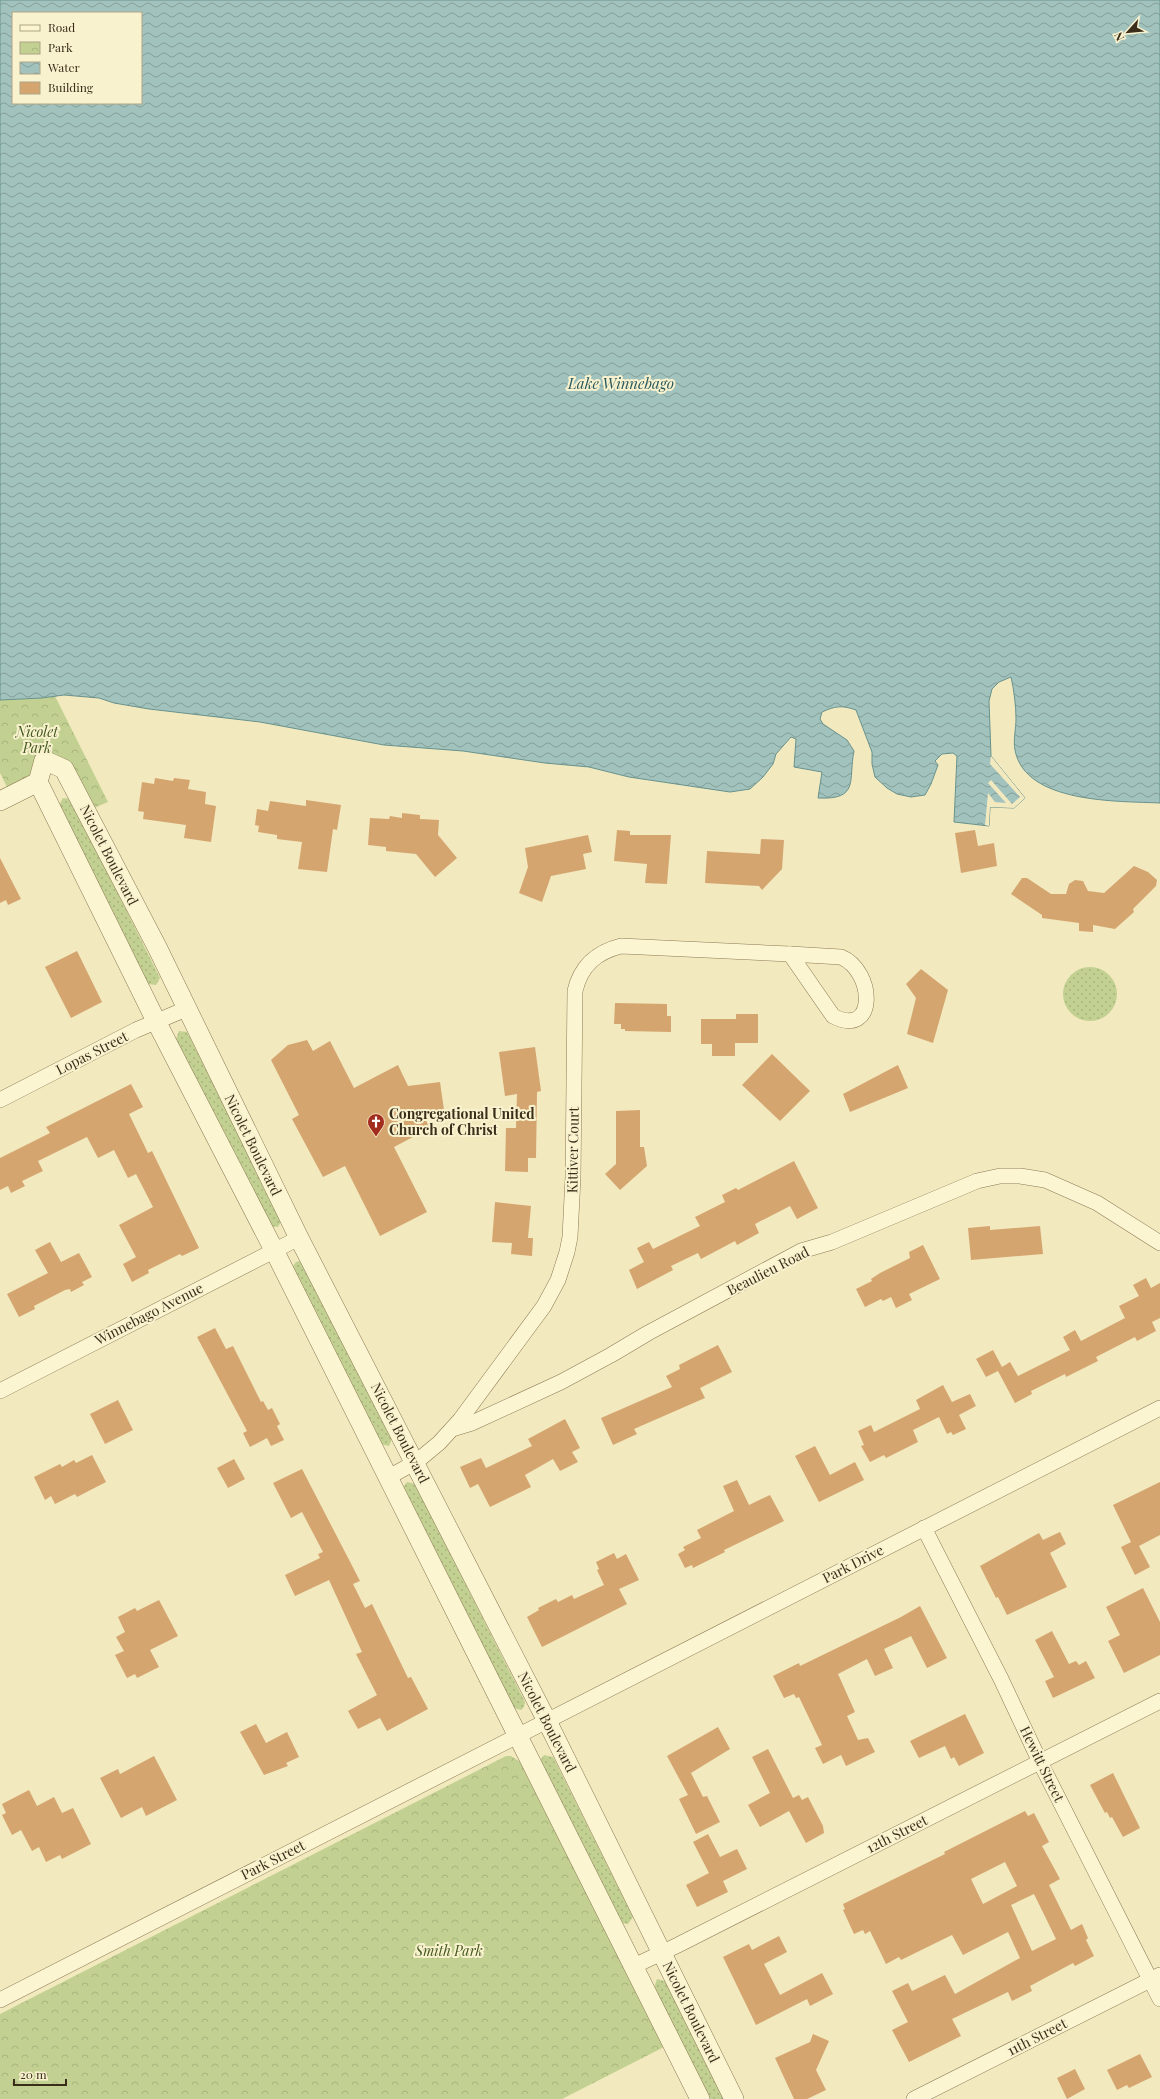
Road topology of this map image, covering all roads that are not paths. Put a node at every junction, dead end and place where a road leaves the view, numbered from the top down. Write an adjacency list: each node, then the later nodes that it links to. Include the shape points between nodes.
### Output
1 (38, 782): 2 (street); 4 (street, Nicolet Boulevard, via 44,760 64,769); 5 (street, Nicolet Boulevard)
2 (0, 801)
3 (790, 954): 3 (street, Kittiver Court, via 833,1016 841,1020 850,1020 865,1010 868,995 857,968 849,960 841,957); 12 (street, Kittiver Court, via 621,946 606,950 585,966 576,991 573,1177 570,1237 563,1266 544,1306)
4 (186, 1009): 5 (street, Lopas Street); 7 (street, Nicolet Boulevard)
5 (156, 1021): 6 (street, Lopas Street); 9 (street, Nicolet Boulevard)
6 (0, 1100)
7 (299, 1238): 9 (street, Winnebago Avenue); 13 (street, Nicolet Boulevard)
8 (1160, 1244): 12 (street, Beaulieu Road, via 1098,1203 1045,1180 1000,1176 977,1181 832,1242 801,1251 561,1382)
9 (274, 1250): 10 (street, Winnebago Avenue); 14 (street, Nicolet Boulevard)
10 (0, 1391)
11 (1160, 1408): 15 (street, Park Drive)
12 (451, 1430): 13 (street, Kittiver Court)
13 (416, 1462): 14 (street, Kittiver Court); 17 (street, Nicolet Boulevard)
14 (387, 1478): 18 (street, Nicolet Boulevard)
15 (924, 1528): 17 (street, Park Drive); 19 (street, Hewitt Street)
16 (1160, 1701): 19 (street, 12th Street)
17 (547, 1721): 18 (street, Park Street); 20 (street, Nicolet Boulevard)
18 (518, 1735): 21 (street, Nicolet Boulevard); 24 (street, Park Street)
19 (1040, 1762): 20 (street, 12th Street); 22 (street, Hewitt Street)
20 (662, 1952): 21 (street, 12th Street); 26 (street, Nicolet Boulevard)
21 (634, 1966): 25 (street, Nicolet Boulevard)
22 (1155, 1977): 23 (street, Hewitt Street); 27 (street, 11th Street)
23 (1160, 1999)
24 (0, 2000)
25 (700, 2099)
26 (734, 2099)
27 (914, 2099)

